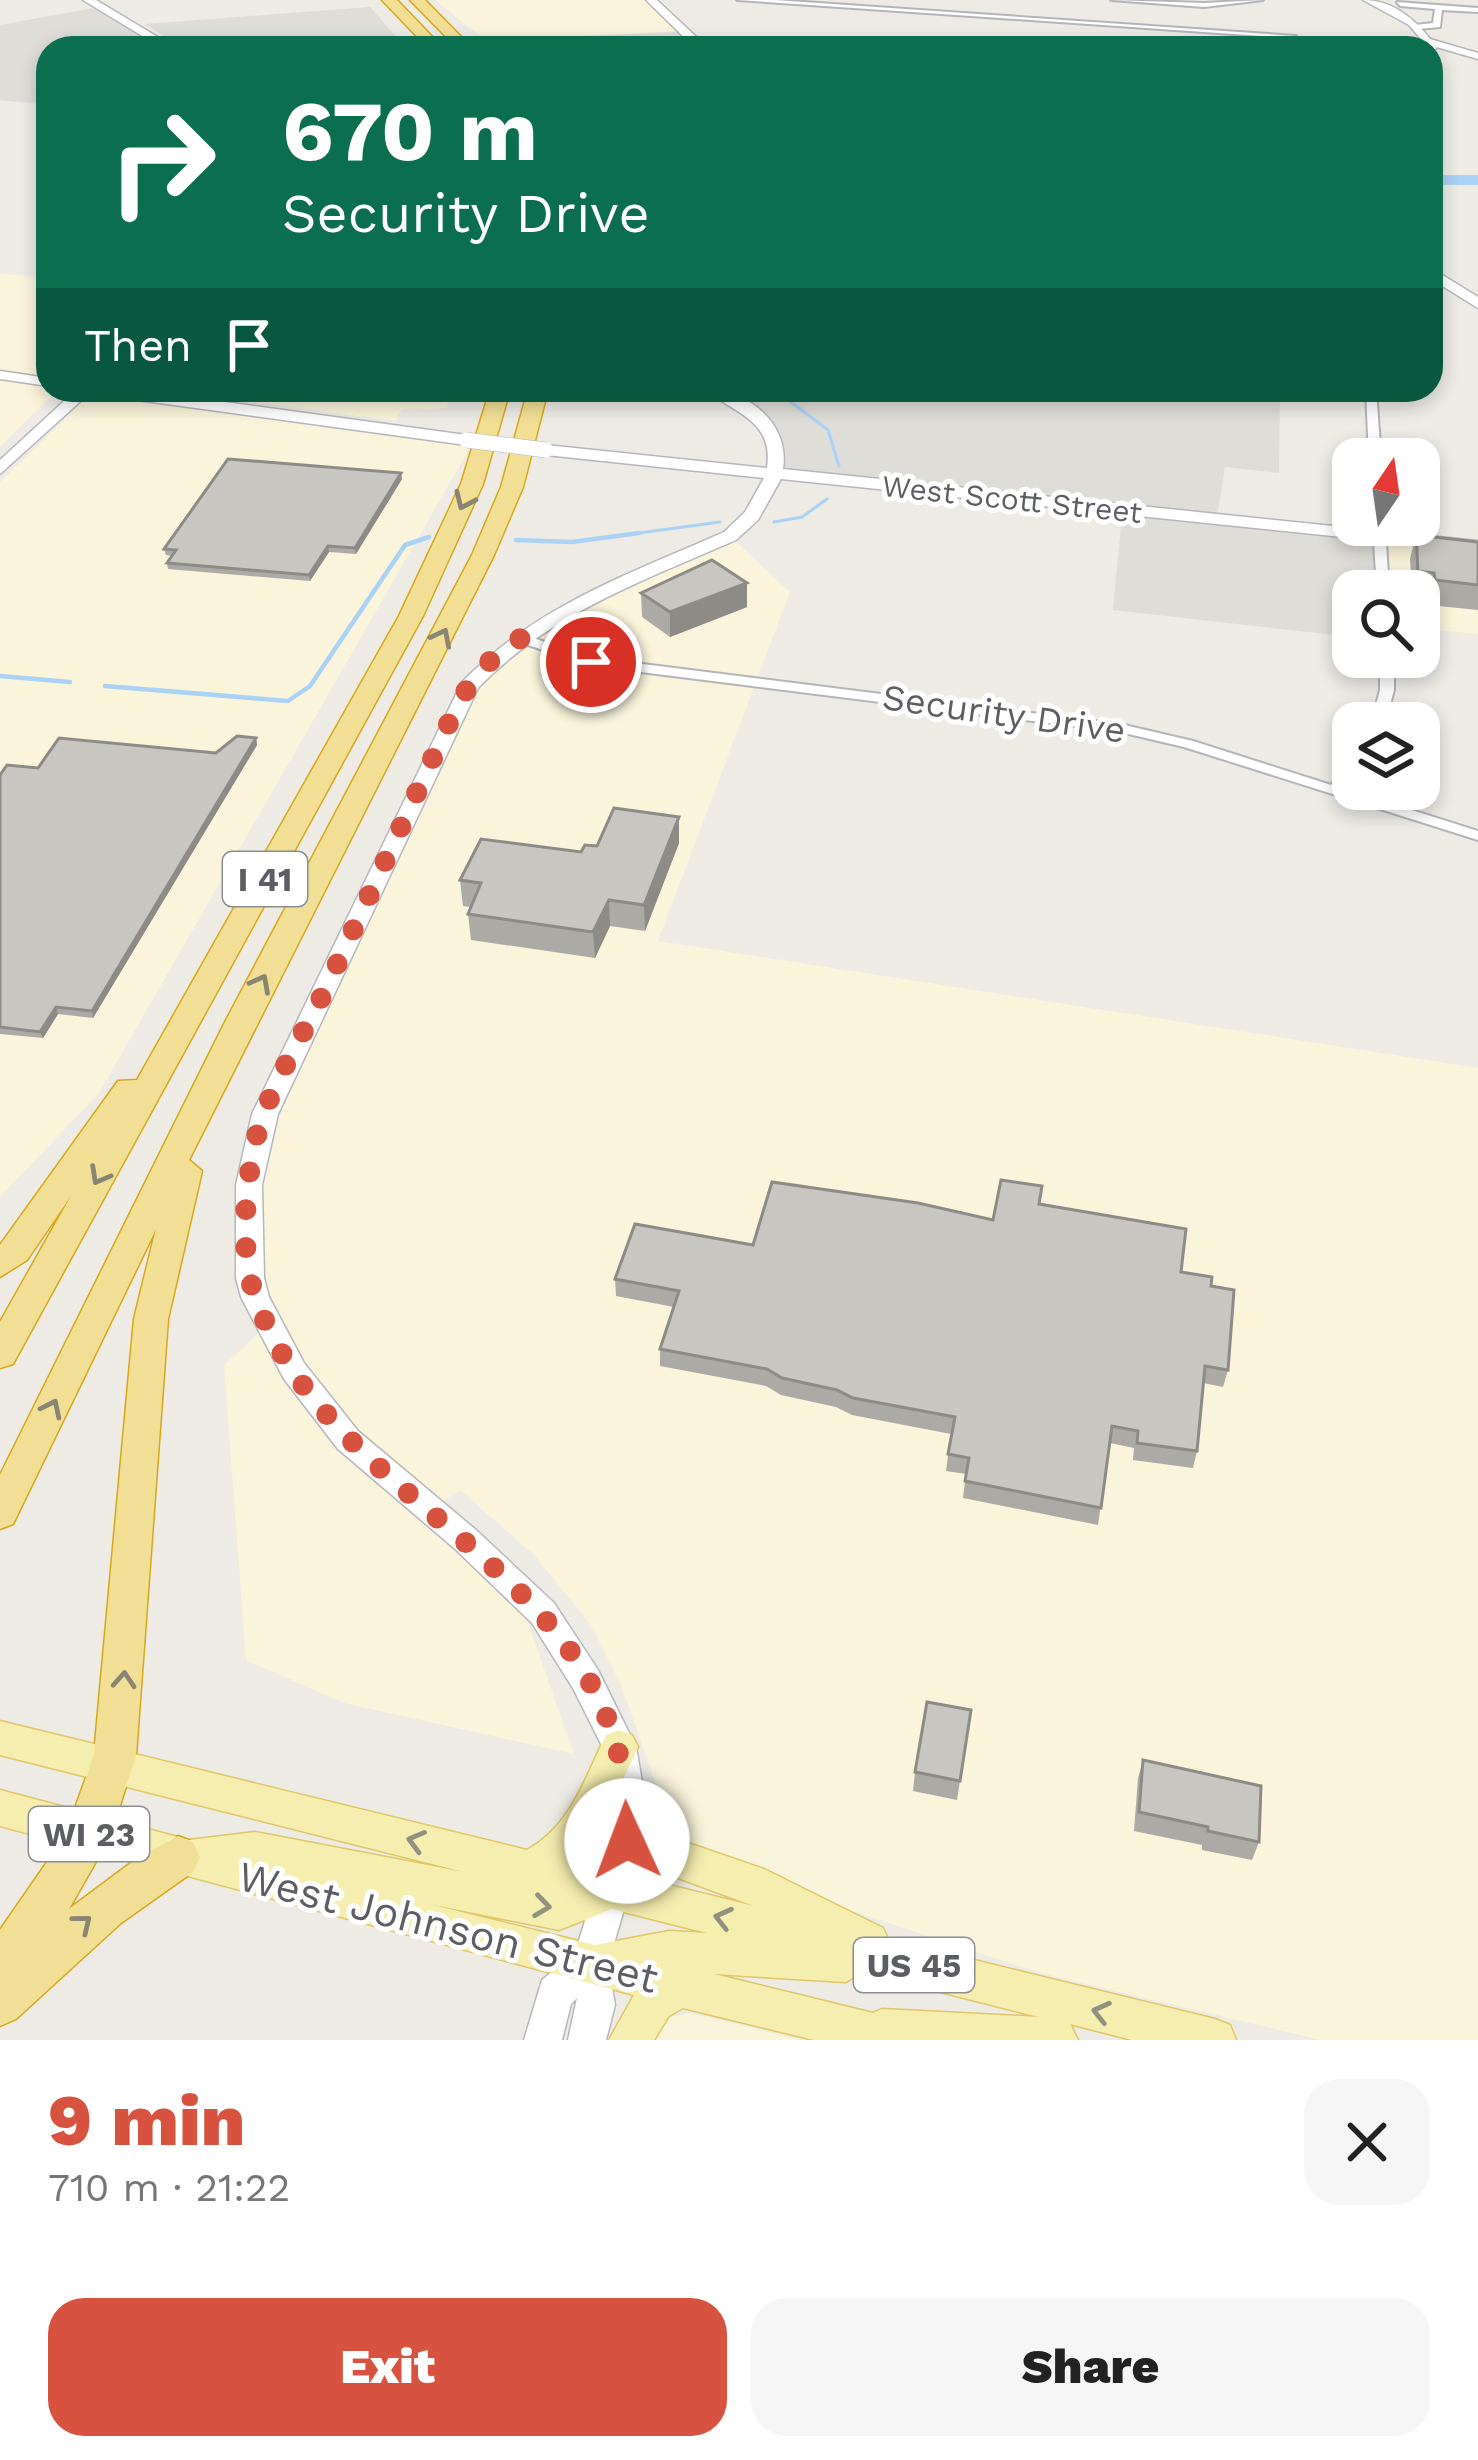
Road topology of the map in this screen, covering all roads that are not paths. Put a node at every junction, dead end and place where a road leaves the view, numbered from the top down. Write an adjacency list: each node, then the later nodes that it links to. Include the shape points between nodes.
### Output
1 (88, 0): 15 (main road)
2 (389, 0): 16 (highway)
3 (417, 0): 17 (highway)
4 (651, 0): 18 (main road)
5 (741, 0): 13 (street)
6 (1116, 0): 7 (street); 13 (street)
7 (1259, 0)
8 (1368, 0): 14 (main road)
9 (1454, 0): 11 (street)
10 (1400, 4): 12 (street)
11 (1478, 6): 12 (street)
12 (1439, 7): 14 (street, via 1437,25)
13 (1112, 25): 19 (street)
14 (1418, 26): 20 (main road)
15 (150, 36)
16 (424, 36)
17 (453, 36)
18 (689, 36)
19 (1292, 36)
20 (1424, 36)
21 (1443, 51): 22 (street)
22 (1478, 57)
23 (1443, 280): 24 (main road)
24 (1478, 304)
25 (0, 375): 26 (street)
26 (36, 380)
27 (72, 402): 34 (main road)
28 (189, 402): 35 (main road, West Scott Street, bridge)
29 (496, 402): 43 (highway, I 41, one-way to 43, via 472,484 411,616)
30 (535, 402): 44 (highway, I 41, one-way to 30, via 483,555)
31 (731, 402): 35 (main road, via 770,429)
32 (1372, 402): 33 (street)
33 (1374, 438)
34 (0, 469)
35 (775, 476): 36 (main road, West Scott Street); 39 (main road, via 749,523 730,536 563,607)
36 (1332, 526)
37 (1440, 539): 38 (main road, West Scott Street)
38 (1478, 545)
39 (521, 638): 40 (street, Security Drive, via 585,661 1139,731); 49 (main road, via 461,697 258,1129 250,1278 294,1371 319,1404 348,1440 543,1613)
40 (1332, 789)
41 (1397, 810): 42 (street, Security Drive)
42 (1478, 836)
43 (219, 962): 45 (highway); 46 (highway, I 41, one-way to 46)
44 (239, 1024): 47 (highway, I 41, one-way to 44); 50 (highway, one-way to 44, via 151,1319 176,1199)
45 (0, 1264)
46 (0, 1354)
47 (0, 1513)
48 (0, 1738): 50 (main road, West Johnson Street / US 45)
49 (619, 1747): 53 (main road); 55 (main road, via 580,1830 564,1851)
50 (112, 1765): 52 (highway); 55 (main road, West Johnson Street / US 45, one-way to 50)
51 (0, 1808): 52 (main road, West Johnson Street / WI 23)
52 (91, 1834): 54 (main road, West Johnson Street / WI 23); 59 (highway)
53 (627, 1841): 56 (main road); 58 (main road, via 750,1883)
54 (178, 1857): 56 (main road, one-way to 56, via 255,1851 560,1910); 57 (main road, West Johnson Street / US 45); 61 (highway, one-way to 54, via 73,1930)
55 (529, 1870): 56 (main road, West Johnson Street / US 45)
56 (612, 1890): 57 (main road); 58 (main road, West Johnson Street / US 45, one-way to 56)
57 (590, 1964): 58 (main road, via 669,1951); 60 (main road, West Johnson Street / US 45); 63 (main road, via 555,1993); 64 (main road, via 596,2006)
58 (916, 1966): 68 (main road, West Johnson Street / US 45, one-way to 58)
59 (0, 1967)
60 (680, 1987): 62 (main road, West Johnson Street / US 45); 65 (main road, via 654,2001)
61 (0, 2003)
62 (854, 2029): 66 (main road, West Johnson Street / US 45); 67 (main road)
63 (543, 2040)
64 (587, 2040)
65 (629, 2040)
66 (898, 2040)
67 (1057, 2040)
68 (1215, 2040)

